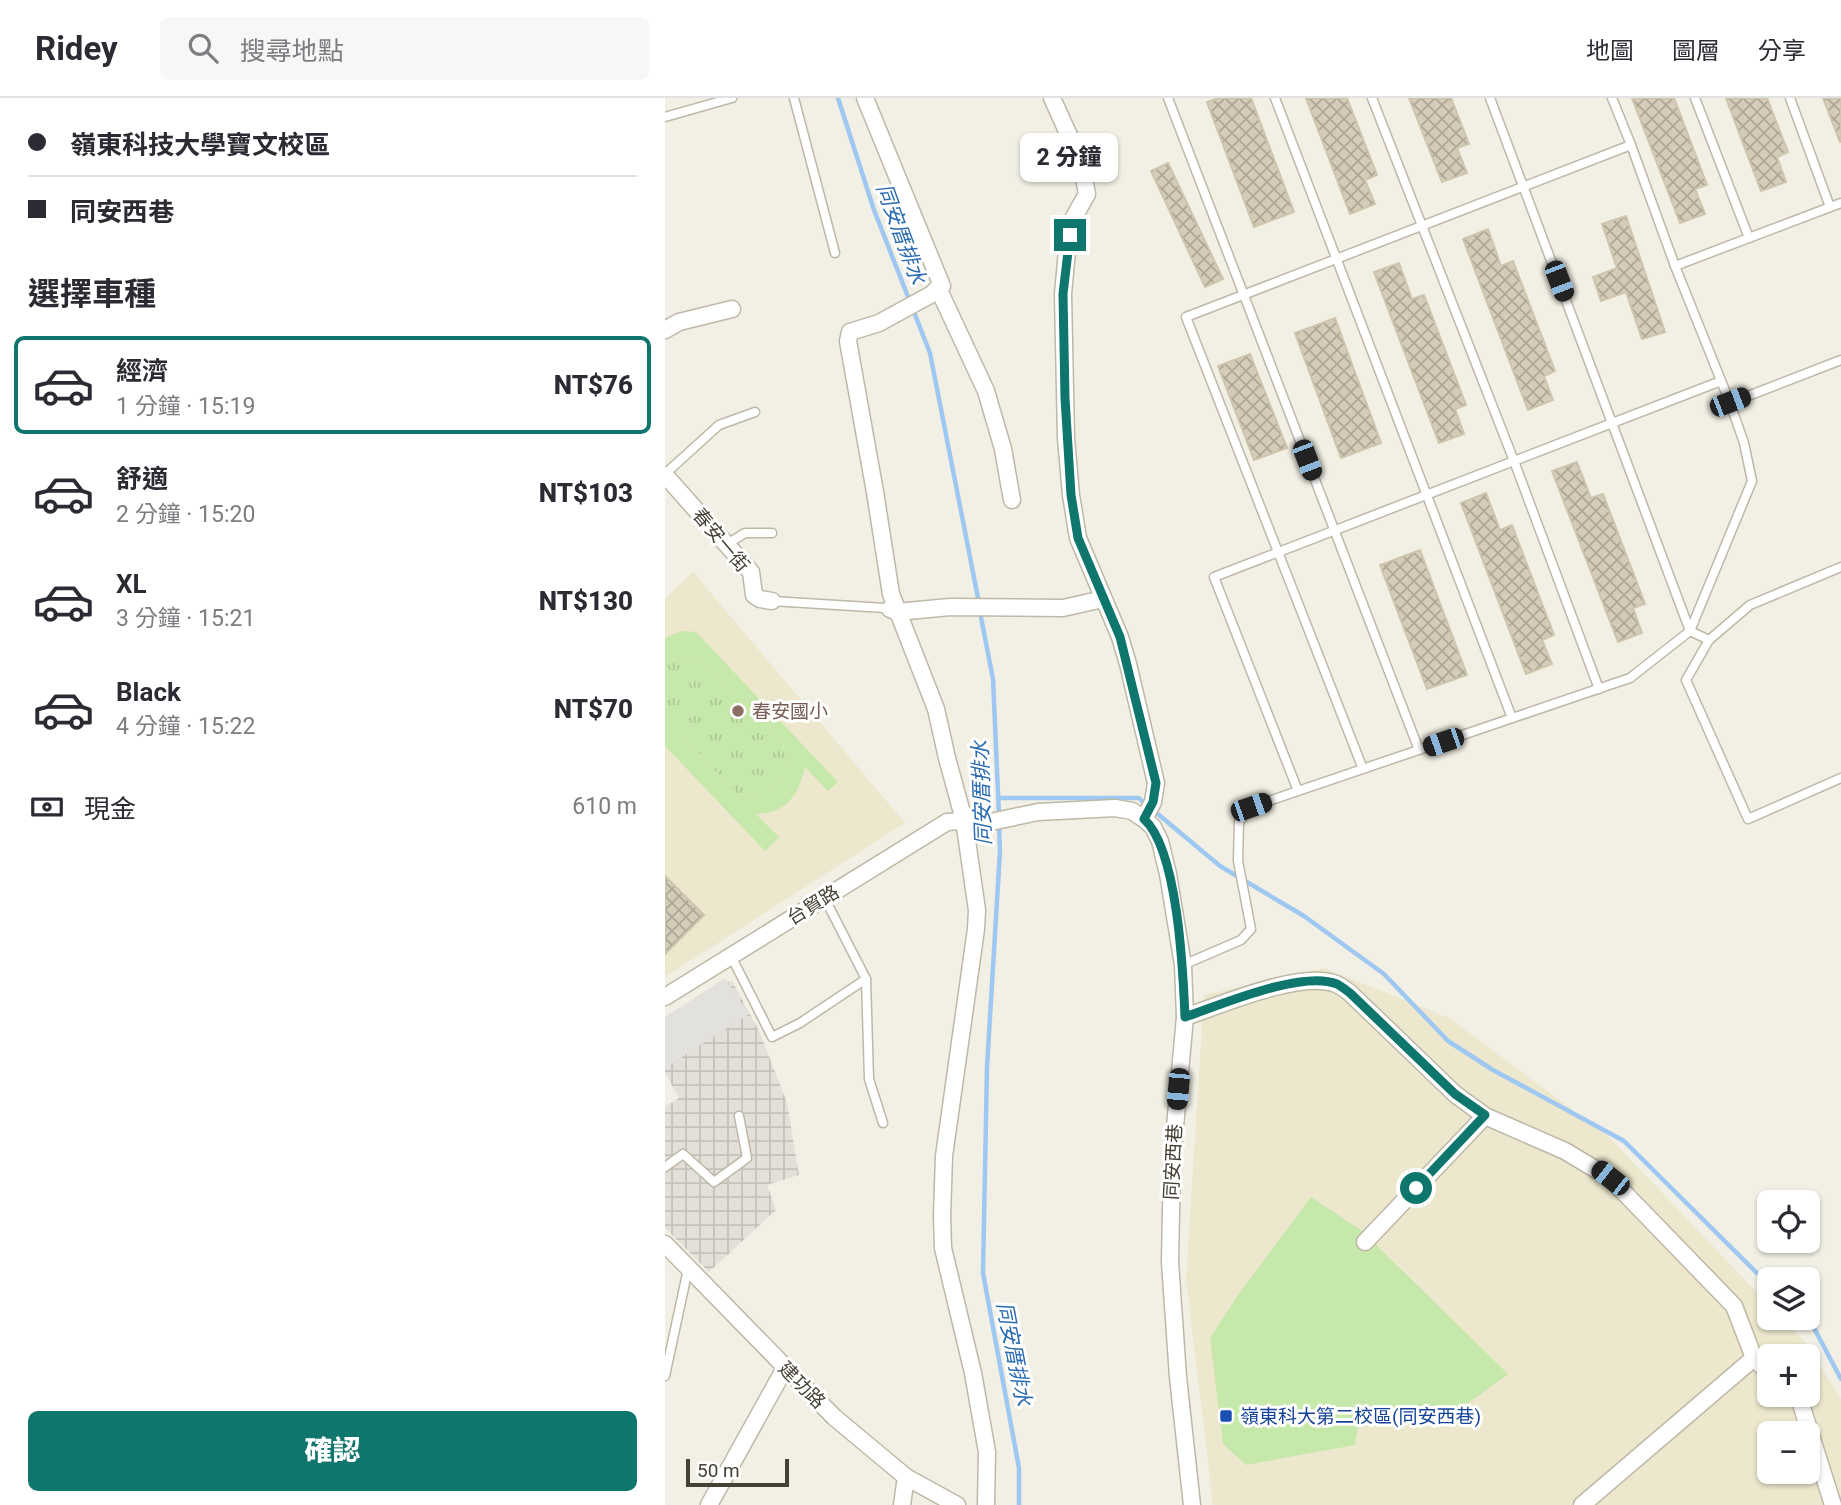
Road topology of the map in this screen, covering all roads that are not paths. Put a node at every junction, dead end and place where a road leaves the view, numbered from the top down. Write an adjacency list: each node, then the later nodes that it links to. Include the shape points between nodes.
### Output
1 (732, 98): 12 (lane)
2 (794, 98): 19 (lane)
3 (865, 98): 22 (street, via 941,286)
4 (1052, 98): 40 (street, via 1081,162 1087,194 1073,219 1063,294 1066,438 1078,538)
5 (1168, 98): 23 (lane)
6 (1275, 98): 20 (lane)
7 (1372, 98): 17 (lane)
8 (1490, 98): 14 (lane)
9 (1612, 98): 13 (lane)
10 (1695, 98): 18 (lane)
11 (1790, 98): 16 (lane)
12 (665, 117)
13 (1631, 145): 14 (lane); 21 (lane)
14 (1523, 187): 17 (lane); 30 (lane)
15 (1841, 203): 16 (lane)
16 (1830, 207): 18 (lane)
17 (1421, 226): 20 (lane); 31 (lane)
18 (1749, 238): 21 (lane)
19 (835, 253)
20 (1336, 259): 23 (lane); 33 (lane)
21 (1675, 266): 27 (lane)
22 (935, 291): 34 (street, via 986,391); 42 (street, via 879,323 850,332 848,341)
23 (1244, 295): 35 (lane); 38 (lane, via 1186,317)
24 (732, 309): 25 (street)
25 (666, 328)
26 (1841, 360): 28 (lane)
27 (1721, 381): 28 (lane); 30 (lane)
28 (1730, 402): 43 (lane, via 1752,481)
29 (755, 412): 32 (lane, via 719,425)
30 (1613, 422): 31 (lane); 43 (lane)
31 (1514, 461): 33 (lane); 45 (lane)
32 (665, 474): 37 (street, 春安一街)
33 (1427, 495): 35 (lane); 46 (lane)
34 (1012, 500)
35 (1335, 530): 38 (lane); 47 (lane)
36 (772, 533): 37 (lane, via 745,533)
37 (727, 544): 41 (street, 春安一街, via 751,572 754,595)
38 (1278, 552): 48 (lane); 50 (lane, via 1214,577)
39 (1841, 567): 44 (lane, via 1750,605)
40 (1103, 598): 42 (street, via 1063,608); 51 (street, via 1125,655 1156,783)
41 (772, 601): 42 (lane)
42 (891, 610): 52 (street, via 936,709)
43 (1690, 631): 44 (lane); 45 (lane, via 1630,678)
44 (1709, 640): 49 (lane, via 1686,680 1748,819)
45 (1599, 688): 46 (lane)
46 (1512, 718): 47 (lane)
47 (1419, 750): 48 (lane)
48 (1363, 769): 50 (lane)
49 (1841, 778)
50 (1299, 791): 55 (lane, via 1251,807 1239,822 1238,861 1251,929 1241,940)
51 (1144, 819): 52 (street, via 1115,808 1038,812 986,823); 55 (street, 同安西巷, via 1160,841)
52 (964, 820): 53 (street, 台貿路, via 947,822); 75 (street, via 977,910 944,1156 943,1248 987,1452)
53 (824, 897): 54 (street, 台貿路); 56 (lane)
54 (731, 956): 56 (lane, via 772,1037 800,1024); 57 (street, 台貿路)
55 (1183, 965): 58 (street, 同安西巷)
56 (866, 979): 61 (lane, via 869,1079)
57 (665, 997)
58 (1185, 1017): 59 (street, via 1276,986 1322,981 1337,985 1455,1094); 76 (street, 同安西巷, via 1172,1160 1170,1262)
59 (1485, 1115): 63 (street); 66 (street, via 1565,1151 1610,1178 1734,1306)
60 (739, 1116): 62 (lane, via 747,1158 714,1182 683,1154)
61 (883, 1123)
62 (665, 1167)
63 (1365, 1242)
64 (665, 1244): 65 (street, 建功路)
65 (688, 1269): 68 (street, 建功路); 69 (lane)
66 (1753, 1358): 67 (street); 77 (street)
67 (1757, 1362)
68 (785, 1368): 71 (street, 建功路, via 834,1417); 72 (street)
69 (665, 1376)
70 (1802, 1407): 78 (street)
71 (907, 1477): 73 (street); 74 (street, 建功路)
72 (709, 1505)
73 (901, 1505)
74 (957, 1505)
75 (986, 1505)
76 (1192, 1505)
77 (1582, 1505)
78 (1833, 1505)

